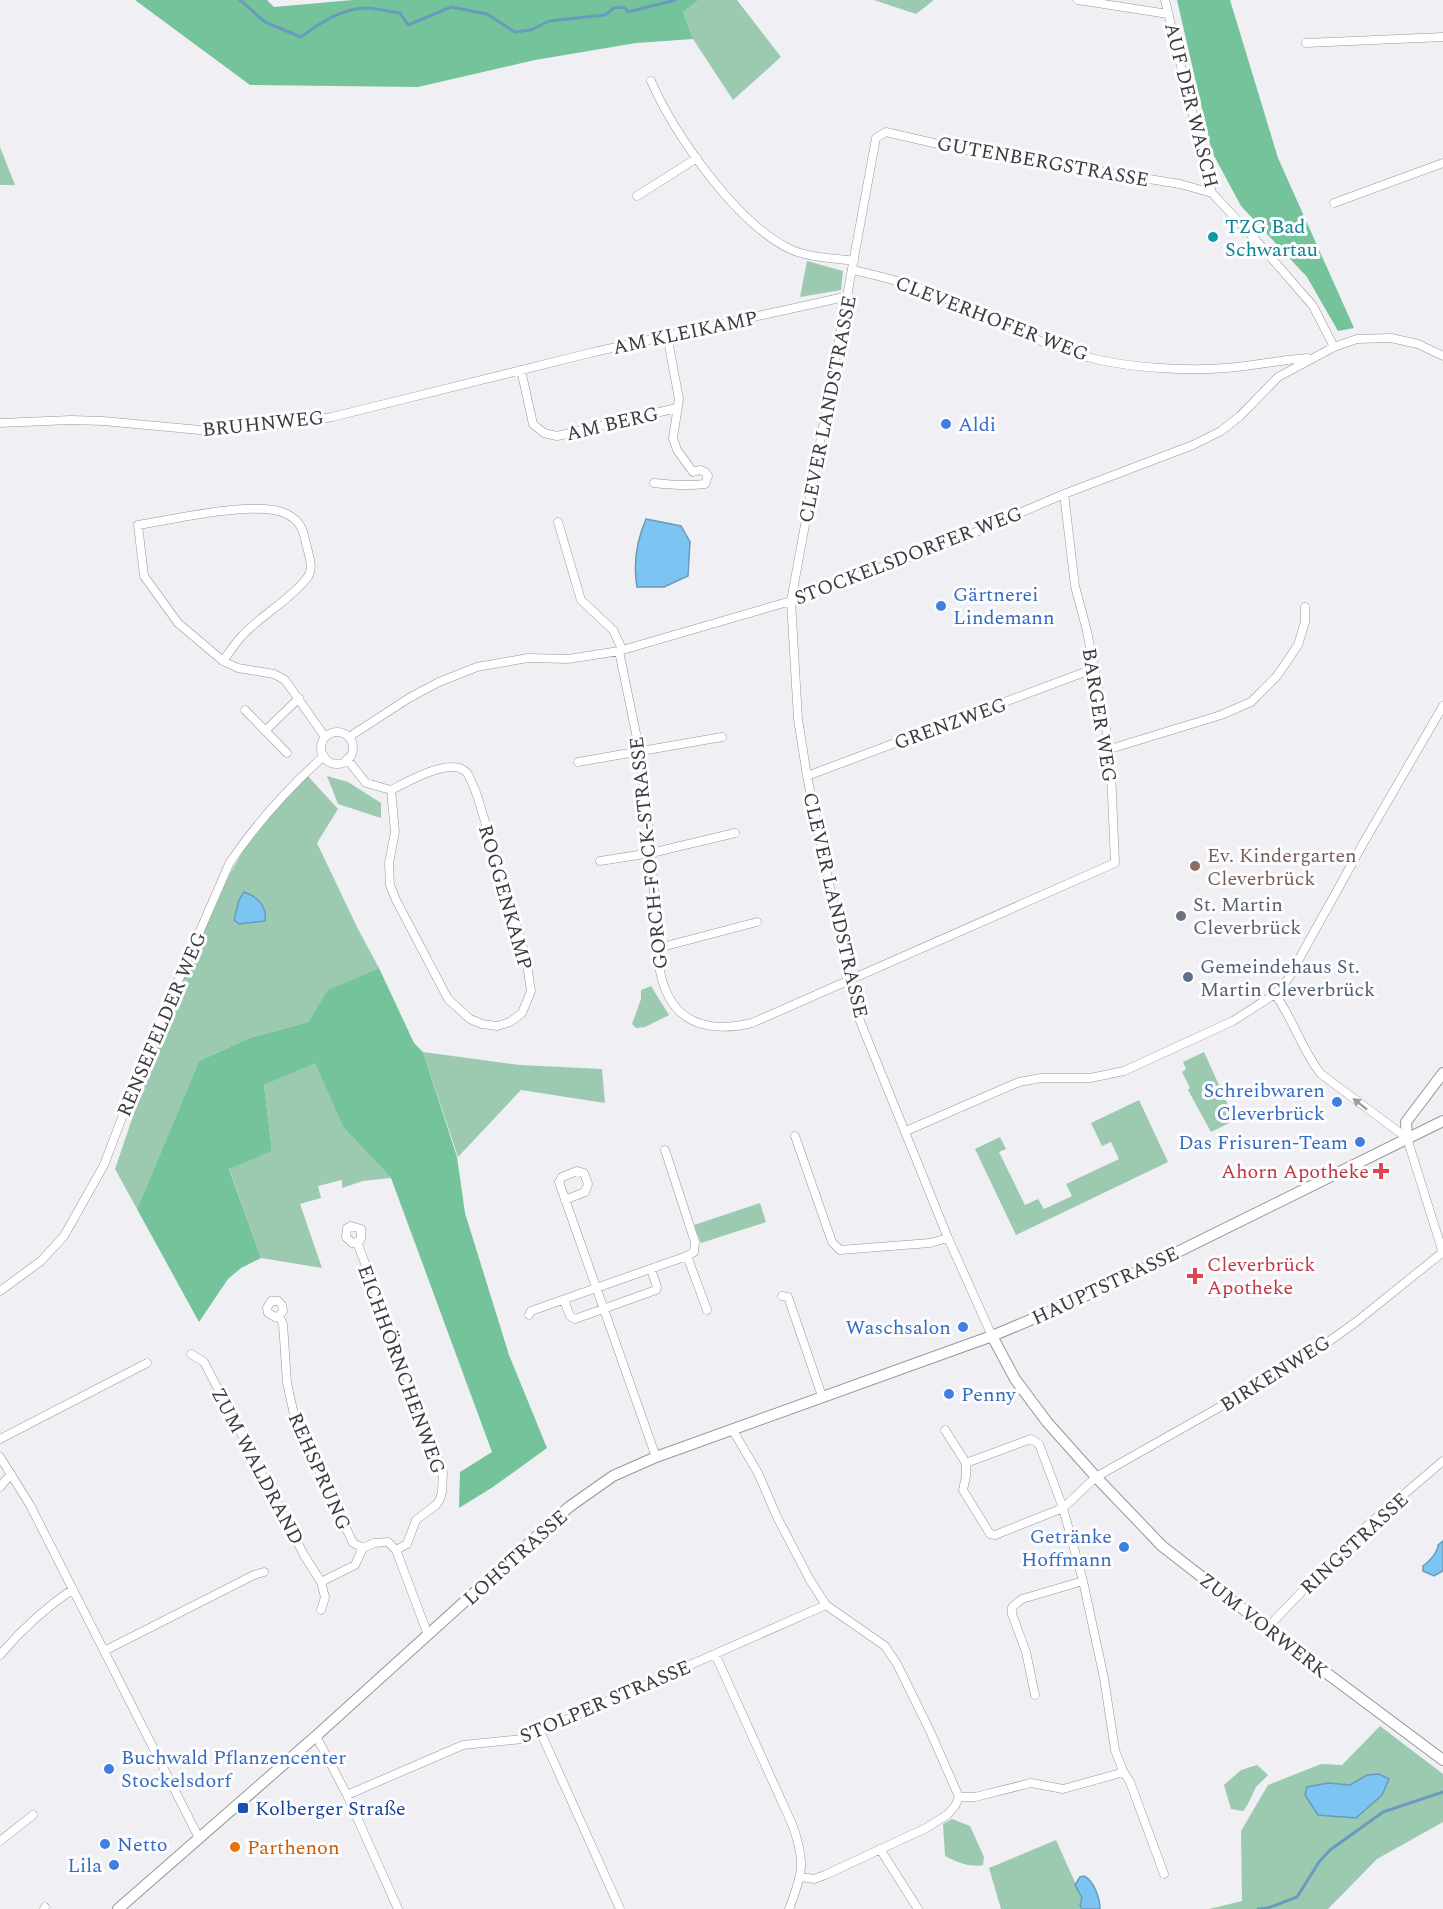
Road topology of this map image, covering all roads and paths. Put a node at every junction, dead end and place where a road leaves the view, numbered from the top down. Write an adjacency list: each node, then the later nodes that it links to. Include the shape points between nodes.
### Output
1 (1078, 0): 3 (street)
2 (1165, 0): 3 (street, AUF DER WASCH)
3 (1168, 14): 10 (street, AUF DER WASCH)
4 (1443, 37): 5 (street)
5 (1306, 43)
6 (651, 81): 8 (street, CLEVERHOFER WEG)
7 (876, 138): 10 (street, GUTENBERGSTRASSE, via 886,132 955,148 1180,184); 13 (street, CLEVER LANDSTRASSE)
8 (697, 158): 11 (street); 13 (street, CLEVERHOFER WEG, via 725,195 758,227 791,250)
9 (1443, 163): 12 (street)
10 (1212, 193): 16 (street, AUF DER WASCH, via 1313,306)
11 (637, 196)
12 (1334, 203)
13 (853, 266): 14 (street, CLEVER LANDSTRASSE); 18 (street, CLEVERHOFER WEG, via 929,291 1017,332 1121,364 1226,368)
14 (849, 296): 15 (street, AM KLEIKAMP); 27 (street, CLEVER LANDSTRASSE)
15 (667, 335): 19 (street, AM KLEIKAMP); 20 (street, via 679,399)
16 (1334, 347): 17 (street, STOCKELSDORFER WEG, via 1358,339 1391,338); 18 (street, STOCKELSDORFER WEG)
17 (1442, 354)
18 (1311, 358): 25 (street, STOCKELSDORFER WEG, via 1278,377 1221,431)
19 (521, 370): 20 (street, AM BERG, via 533,424 544,433 557,436); 21 (street, BRUHNWEG, via 303,422 211,431 103,421)
20 (677, 408): 22 (street, via 673,438)
21 (0, 423)
22 (693, 472): 24 (street); 24 (street, via 700,470 708,476 705,484)
23 (654, 483): 24 (street)
24 (692, 483)
25 (1064, 494): 27 (street, STOCKELSDORFER WEG, via 969,535); 31 (street, BARGER WEG, via 1075,586)
26 (558, 522): 29 (street, GORCH-FOCK-STRASSE, via 581,600 613,630)
27 (791, 601): 29 (street, STOCKELSDORFER WEG); 45 (street, CLEVER LANDSTRASSE, via 798,719)
28 (1305, 607): 39 (street, via 1298,645 1277,676 1251,702)
29 (620, 650): 38 (street, STOCKELSDORFER WEG, via 568,659 528,658 477,668 409,698); 41 (street, GORCH-FOCK-STRASSE)
30 (222, 661): 30 (street, via 178,623 144,576 138,525 241,510 286,514 303,530 311,570 308,577 243,635); 32 (street, via 279,677)
31 (1093, 669): 39 (street, BARGER WEG); 45 (street, GRENZWEG)
32 (299, 698): 35 (street); 36 (street)
33 (1443, 706): 53 (street, via 1288,979)
34 (245, 710): 35 (street)
35 (265, 731): 40 (street)
36 (325, 737): 38 (street, via 340,732); 42 (street, via 321,750)
37 (722, 737): 41 (street)
38 (349, 738): 43 (street, via 352,751)
39 (1110, 749): 52 (street, BARGER WEG, via 1115,863)
40 (286, 753)
41 (640, 753): 44 (street); 48 (street, GORCH-FOCK-STRASSE)
42 (324, 756): 43 (street, via 332,763); 67 (street, RENSEFELDER WEG, via 294,783 230,862 145,1056 104,1165 64,1236 41,1261)
43 (347, 759): 46 (street, via 366,783)
44 (578, 762)
45 (807, 776): 52 (street, CLEVER LANDSTRASSE)
46 (391, 790): 46 (street, ROGGENKAMP, via 395,832 389,863 390,885 410,928 448,999 470,1019 482,1024 497,1026 510,1022 522,1013 531,991 526,958 467,773 460,767 447,766)
47 (735, 832): 48 (street)
48 (651, 853): 49 (street); 51 (street, GORCH-FOCK-STRASSE)
49 (600, 861)
50 (757, 922): 51 (street)
51 (658, 948): 52 (street, GORCH-FOCK-STRASSE, via 663,990 685,1017 704,1025 731,1028 752,1023)
52 (849, 980): 56 (street, CLEVER LANDSTRASSE, via 860,1021)
53 (1275, 994): 56 (street, via 1233,1021 1124,1071 1090,1078 1041,1078 1019,1083); 58 (street, one-way to 53, via 1321,1074)
54 (1443, 1073): 58 (main road, via 1406,1122)
55 (1443, 1121): 58 (main road, HAUPTSTRASSE)
56 (906, 1131): 61 (street, CLEVER LANDSTRASSE)
57 (795, 1136): 61 (street, via 832,1242 840,1250)
58 (1407, 1138): 63 (street); 74 (main road, HAUPTSTRASSE, via 1125,1278)
59 (665, 1150): 64 (street, via 695,1242 694,1252)
60 (565, 1200): 66 (street)
61 (948, 1238): 74 (street, CLEVER LANDSTRASSE)
62 (357, 1242): 90 (street, EICHHÖRNCHENWEG, via 443,1472 440,1499 416,1520 407,1544)
63 (1443, 1253): 86 (street, BIRKENWEG, via 1302,1360)
64 (687, 1256): 65 (street); 71 (street)
65 (651, 1269): 66 (street); 70 (street, via 656,1290)
66 (596, 1288): 69 (street); 70 (street)
67 (0, 1291)
68 (782, 1296): 77 (street, via 788,1297)
69 (564, 1300): 70 (street, via 574,1319); 72 (street)
70 (603, 1308): 82 (street)
71 (707, 1310)
72 (529, 1315)
73 (279, 1316): 89 (street, REHSPRUNG, via 297,1428 310,1443 327,1493 353,1543)
74 (992, 1336): 77 (main road, LOHSTRASSE); 86 (main road, CLEVER LANDSTRASSE, via 1026,1395)
75 (191, 1354): 93 (street, ZUM WALDRAND, via 204,1362)
76 (147, 1364): 80 (street)
77 (822, 1396): 78 (main road, LOHSTRASSE)
78 (732, 1429): 82 (main road, LOHSTRASSE); 95 (street)
79 (945, 1430): 84 (street)
80 (0, 1439)
81 (0, 1457): 85 (street)
82 (656, 1457): 98 (main road, LOHSTRASSE, via 613,1476 576,1502)
83 (1443, 1461): 97 (street, RINGSTRASSE, via 1356,1536)
84 (966, 1463): 88 (street, via 1031,1439 1039,1444); 88 (street, via 963,1490 990,1534)
85 (11, 1474): 87 (street); 94 (street)
86 (1096, 1477): 88 (street); 97 (main road, ZUM VORWERK, via 1162,1546)
87 (0, 1487)
88 (1063, 1508): 92 (street)
89 (363, 1548): 90 (street, via 388,1542); 93 (street, via 355,1564)
90 (396, 1550): 98 (street)
91 (264, 1572): 99 (street)
92 (1083, 1581): 102 (street, via 1022,1599 1012,1607); 106 (street, via 1115,1750)
93 (321, 1582): 96 (street, via 325,1597)
94 (73, 1589): 99 (street); 101 (street, via 21,1630)
95 (826, 1605): 100 (street, STOLPER STRASSE); 108 (street, via 885,1646 930,1731)
96 (321, 1610)
97 (1268, 1628): 105 (main road, ZUM VORWERK)
98 (428, 1635): 104 (main road, LOHSTRASSE)
99 (104, 1651): 110 (street)
100 (714, 1654): 103 (street, STOLPER STRASSE); 114 (street, via 792,1824 801,1848)
101 (0, 1655)
102 (1035, 1695)
103 (540, 1731): 107 (street, STOLPER STRASSE, via 511,1741 463,1745); 117 (street)
104 (316, 1736): 107 (street); 110 (main road, LOHSTRASSE)
105 (1441, 1759)
106 (1123, 1771): 108 (street, via 1063,1789 1031,1783 975,1797); 113 (street)
107 (347, 1795): 116 (street)
108 (959, 1797): 112 (street, via 946,1815)
109 (33, 1815): 111 (street)
110 (199, 1838): 115 (main road, LOHSTRASSE)
111 (0, 1841)
112 (880, 1849): 114 (street, via 814,1879); 119 (street)
113 (1164, 1874)
114 (801, 1877): 118 (street)
115 (118, 1909)
116 (398, 1909)
117 (620, 1909)
118 (789, 1909)
119 (918, 1909)

